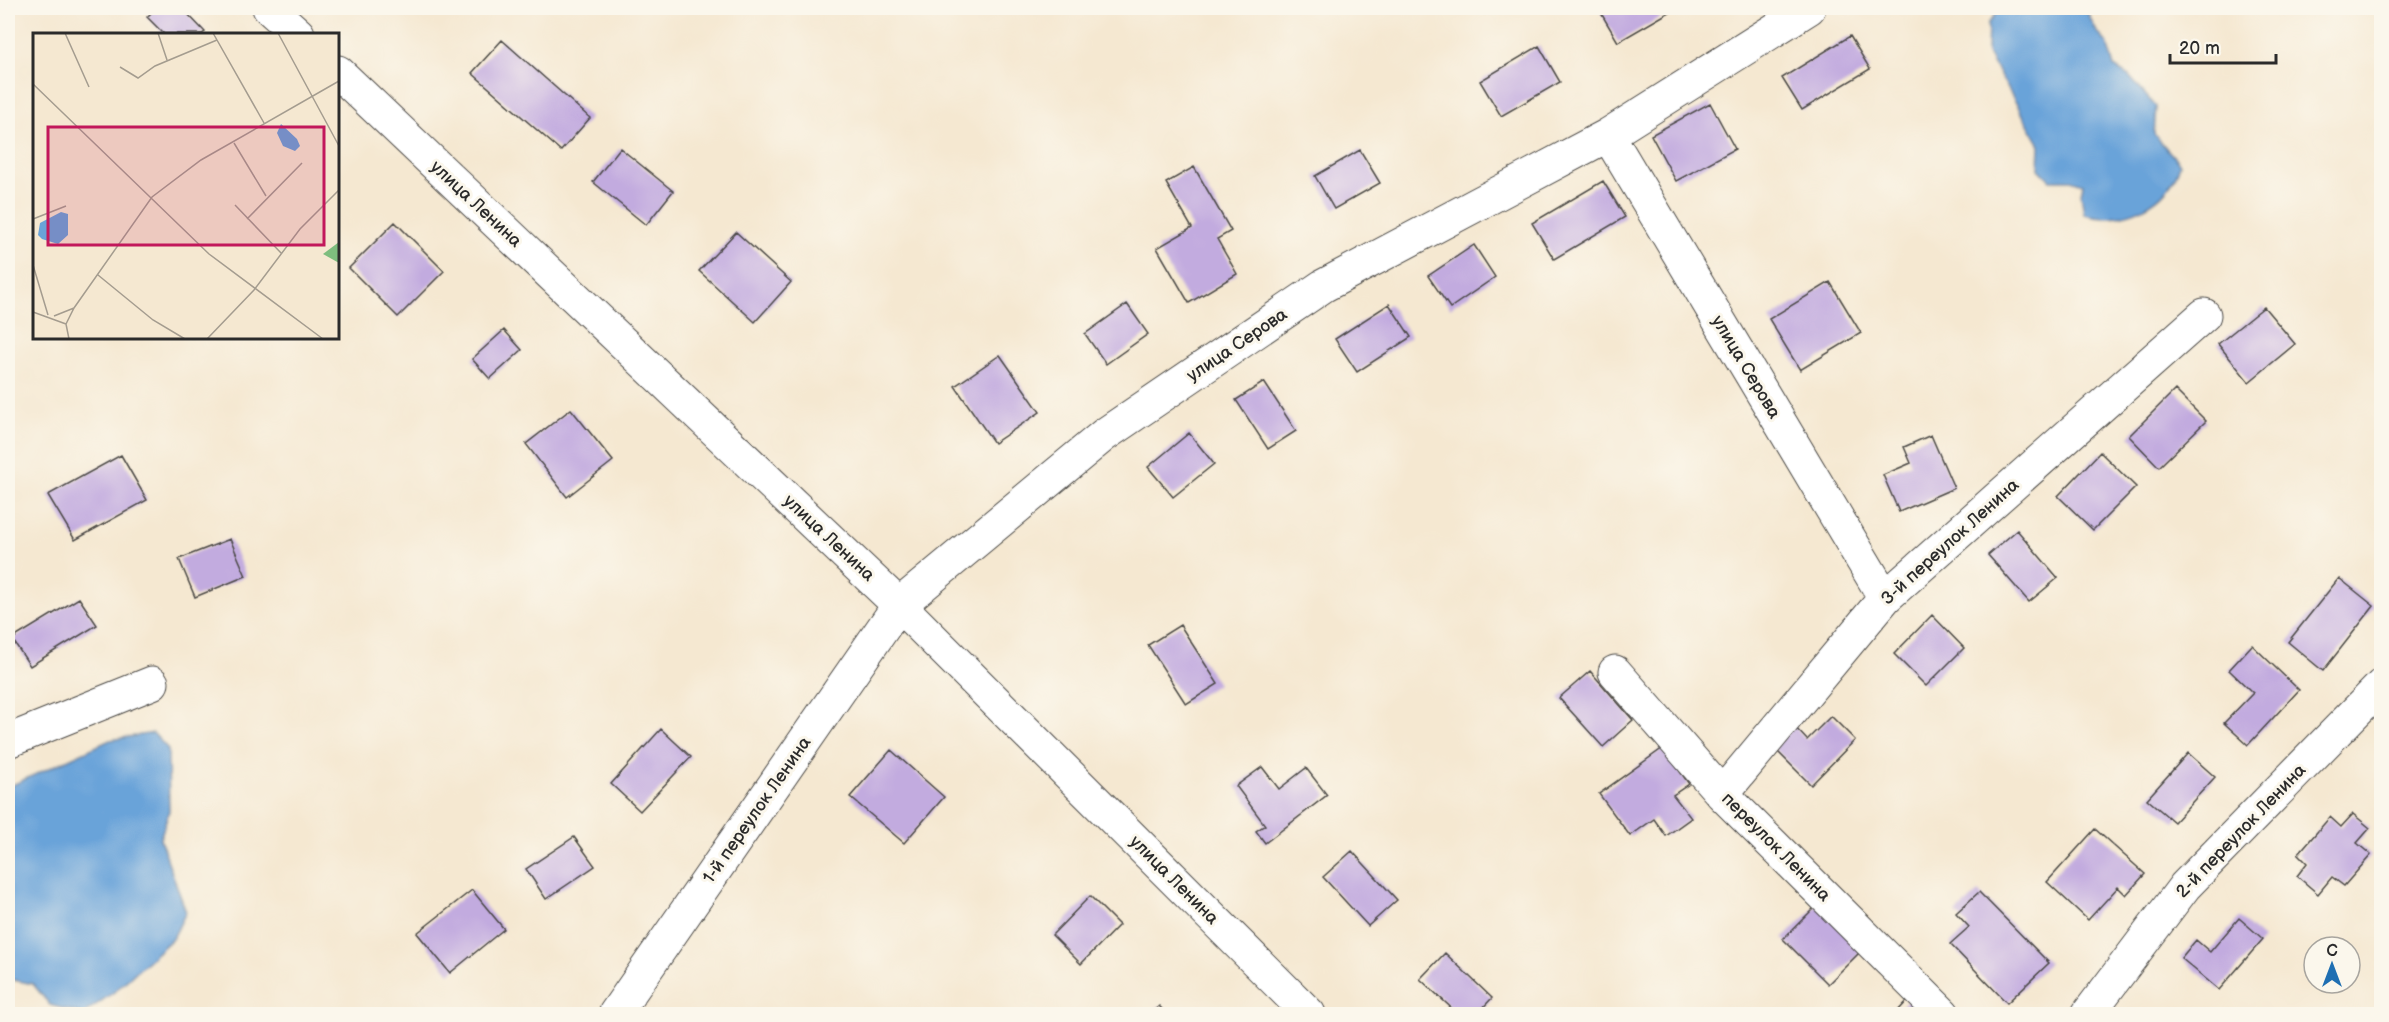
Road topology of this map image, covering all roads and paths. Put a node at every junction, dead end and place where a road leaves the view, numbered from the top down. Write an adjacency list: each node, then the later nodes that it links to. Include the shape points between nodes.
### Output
1 (269, 8): 3 (street)
2 (1809, 8): 5 (street, улица Серова)
3 (296, 33)
4 (339, 73): 8 (street, улица Ленина)
5 (1608, 135): 7 (street, улица Серова); 8 (street, улица Серова, via 1323,286 1104,435)
6 (2204, 315): 7 (street, 3-й переулок Ленина)
7 (1884, 598): 13 (street, 3-й переулок Ленина)
8 (899, 605): 14 (street, 1-й переулок Ленина); 15 (street, улица Ленина)
9 (1615, 672): 13 (street, переулок Ленина)
10 (152, 683): 12 (street)
11 (2382, 685): 17 (street, 2-й переулок Ленина, via 2185,886)
12 (8, 741)
13 (1722, 794): 16 (street, переулок Ленина)
14 (615, 1014)
15 (1309, 1014)
16 (1943, 1014)
17 (2088, 1014)

